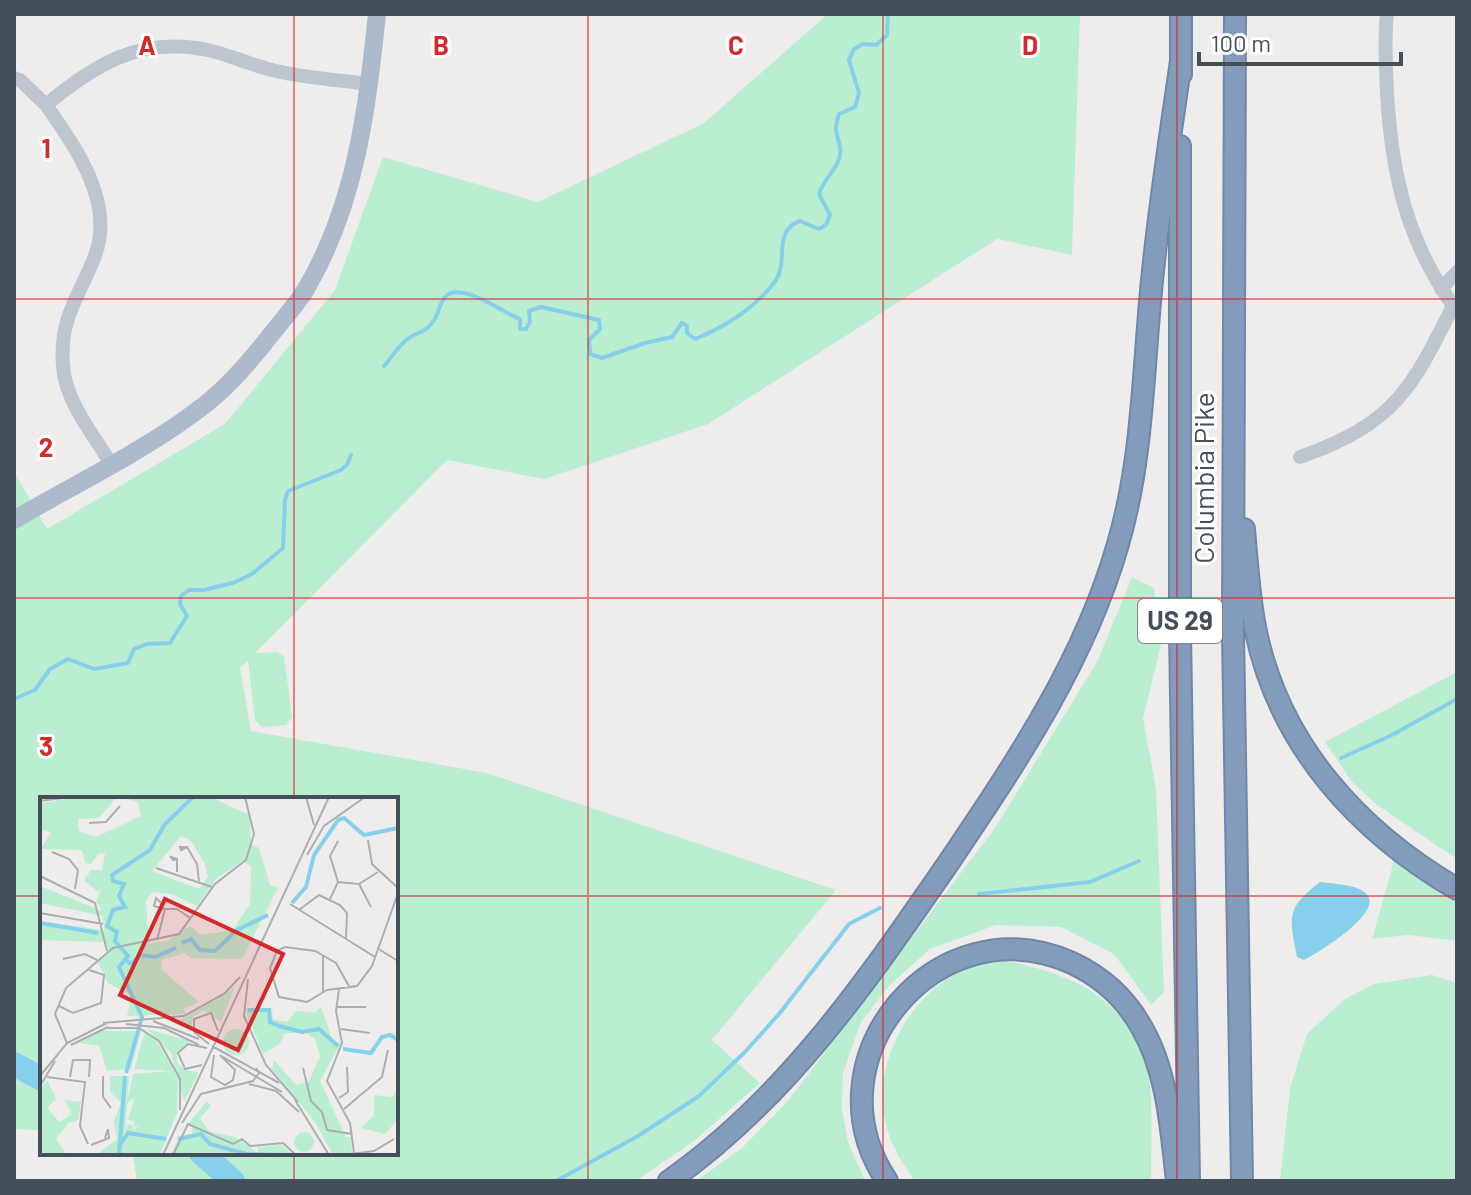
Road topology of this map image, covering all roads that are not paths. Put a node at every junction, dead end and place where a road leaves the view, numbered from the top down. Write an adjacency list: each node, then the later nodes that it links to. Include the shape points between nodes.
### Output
1 (377, 14): 7 (main road)
2 (1181, 14): 5 (highway, Columbia Pike / US 29)
3 (1235, 14): 12 (highway, Columbia Pike / US 29)
4 (1387, 14): 10 (street, via 1389,125 1397,181 1417,246)
5 (1181, 61): 17 (highway, via 1153,270 1133,481 1119,543 1087,632 1065,679 993,797 826,1031 753,1112); 20 (highway, Columbia Pike / US 29, via 1180,634)
6 (14, 78): 8 (street)
7 (370, 84): 8 (street, via 274,71 209,50 176,46 108,61); 14 (main road, via 351,185 305,291 250,362 217,394)
8 (46, 105): 14 (street, via 87,174 100,210 95,255 64,332 63,369 72,398)
9 (1457, 272): 10 (street)
10 (1441, 289): 11 (street)
11 (1455, 309): 13 (street, via 1417,376 1394,404 1362,429)
12 (1232, 426): 16 (highway, via 1256,630 1288,719 1306,753 1343,800 1384,840); 21 (highway, Columbia Pike / US 29)
13 (1300, 457)
14 (111, 464): 15 (main road)
15 (14, 520)
16 (1457, 889)
17 (669, 1181)
18 (887, 1181): 19 (highway, via 873,1156 862,1114 866,1067 881,1026 899,1001 932,972 972,955 1018,950 1081,968 1131,1010 1161,1076)
19 (1177, 1181)
20 (1189, 1181)
21 (1242, 1181)

